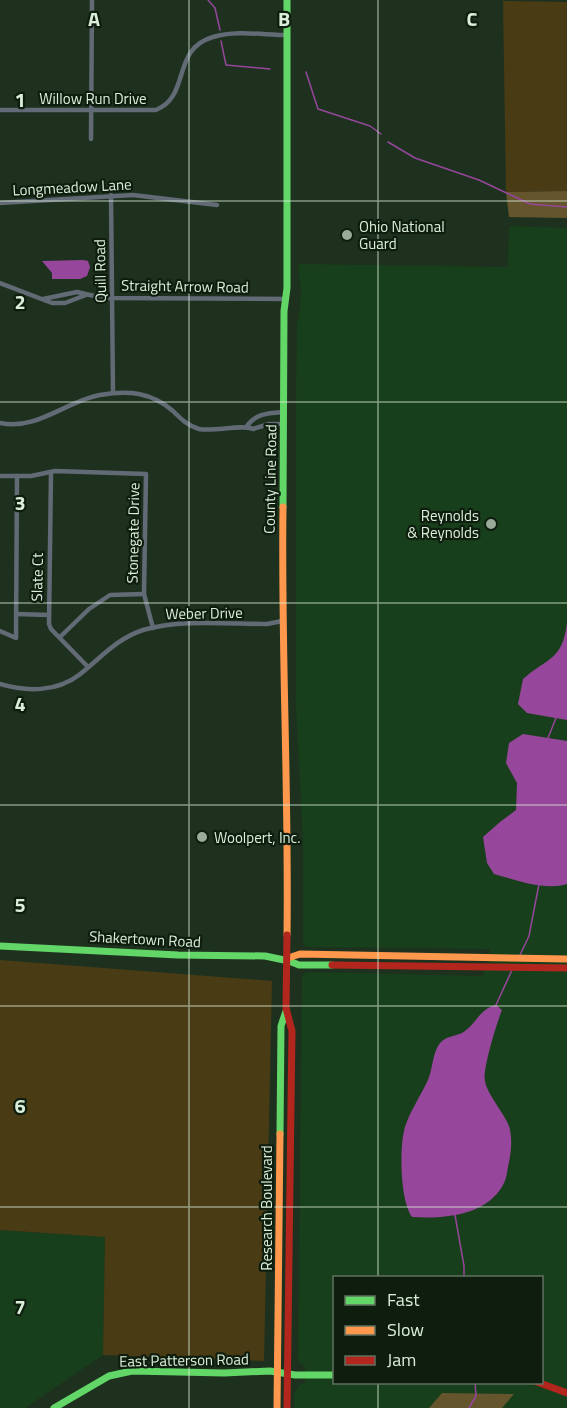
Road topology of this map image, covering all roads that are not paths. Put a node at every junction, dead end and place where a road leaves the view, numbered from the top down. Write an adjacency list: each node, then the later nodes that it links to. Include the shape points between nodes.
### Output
1 (92, 0): 5 (street)
2 (287, 0): 3 (main road, County Line Road)
3 (288, 35): 5 (street, Willow Run Drive, via 231,34 208,38 188,56 177,90 163,106 148,111); 14 (main road, County Line Road)
4 (0, 110): 5 (street, Willow Run Drive)
5 (90, 111): 6 (street)
6 (91, 139)
7 (111, 195): 8 (street, Longmeadow Lane); 9 (street, Longmeadow Lane); 12 (street, Quill Road)
8 (0, 203)
9 (217, 205)
10 (0, 283): 13 (street, Straight Arrow Road)
11 (86, 295): 12 (street, Straight Arrow Road); 13 (street, Straight Arrow Road, via 67,292); 13 (street, Straight Arrow Road, via 65,303)
12 (112, 297): 14 (street, Straight Arrow Road); 15 (street, Quill Road)
13 (43, 299)
14 (285, 300): 16 (main road, County Line Road)
15 (113, 393): 17 (street, via 84,399 29,423); 19 (street, via 153,397 197,428)
16 (284, 412): 18 (main road, County Line Road); 19 (street, via 266,413)
17 (0, 423)
18 (284, 424): 19 (street, via 253,429); 26 (main road, County Line Road)
19 (247, 426)
20 (51, 472): 22 (street); 23 (street, Stonegate Drive, via 146,474); 25 (street, Slate Ct)
21 (0, 476): 22 (street)
22 (17, 476): 24 (street)
23 (144, 594): 27 (street, Stonegate Drive); 29 (street, via 110,595 89,609)
24 (16, 615): 25 (street); 28 (street, via 16,638)
25 (49, 615): 29 (street, Slate Ct, via 51,629)
26 (282, 621): 27 (street, Weber Drive); 33 (main road, County Line Road)
27 (153, 628): 30 (street, Weber Drive, via 119,641)
28 (0, 631)
29 (60, 638): 30 (street, Slate Ct)
30 (88, 667): 31 (street, Weber Drive, via 77,677 43,689)
31 (0, 684)
32 (0, 946): 33 (main road, Shakertown Road)
33 (288, 958): 34 (main road, via 300,954); 35 (main road, via 299,964); 36 (main road, Research Boulevard)
34 (567, 959)
35 (567, 968)
36 (286, 1008): 37 (main road, Research Boulevard, via 281,1026); 38 (main road, Research Boulevard, via 292,1031)
37 (279, 1157): 38 (main road); 39 (main road, Research Boulevard)
38 (290, 1157): 40 (main road, Research Boulevard)
39 (278, 1372): 40 (main road, East Patterson Road); 44 (main road, East Patterson Road, via 120,1373); 45 (main road, Research Boulevard)
40 (288, 1374): 41 (main road, East Patterson Road); 46 (main road, Research Boulevard)
41 (333, 1375)
42 (540, 1384): 43 (main road)
43 (567, 1393)
44 (54, 1408)
45 (277, 1408)
46 (287, 1408)

